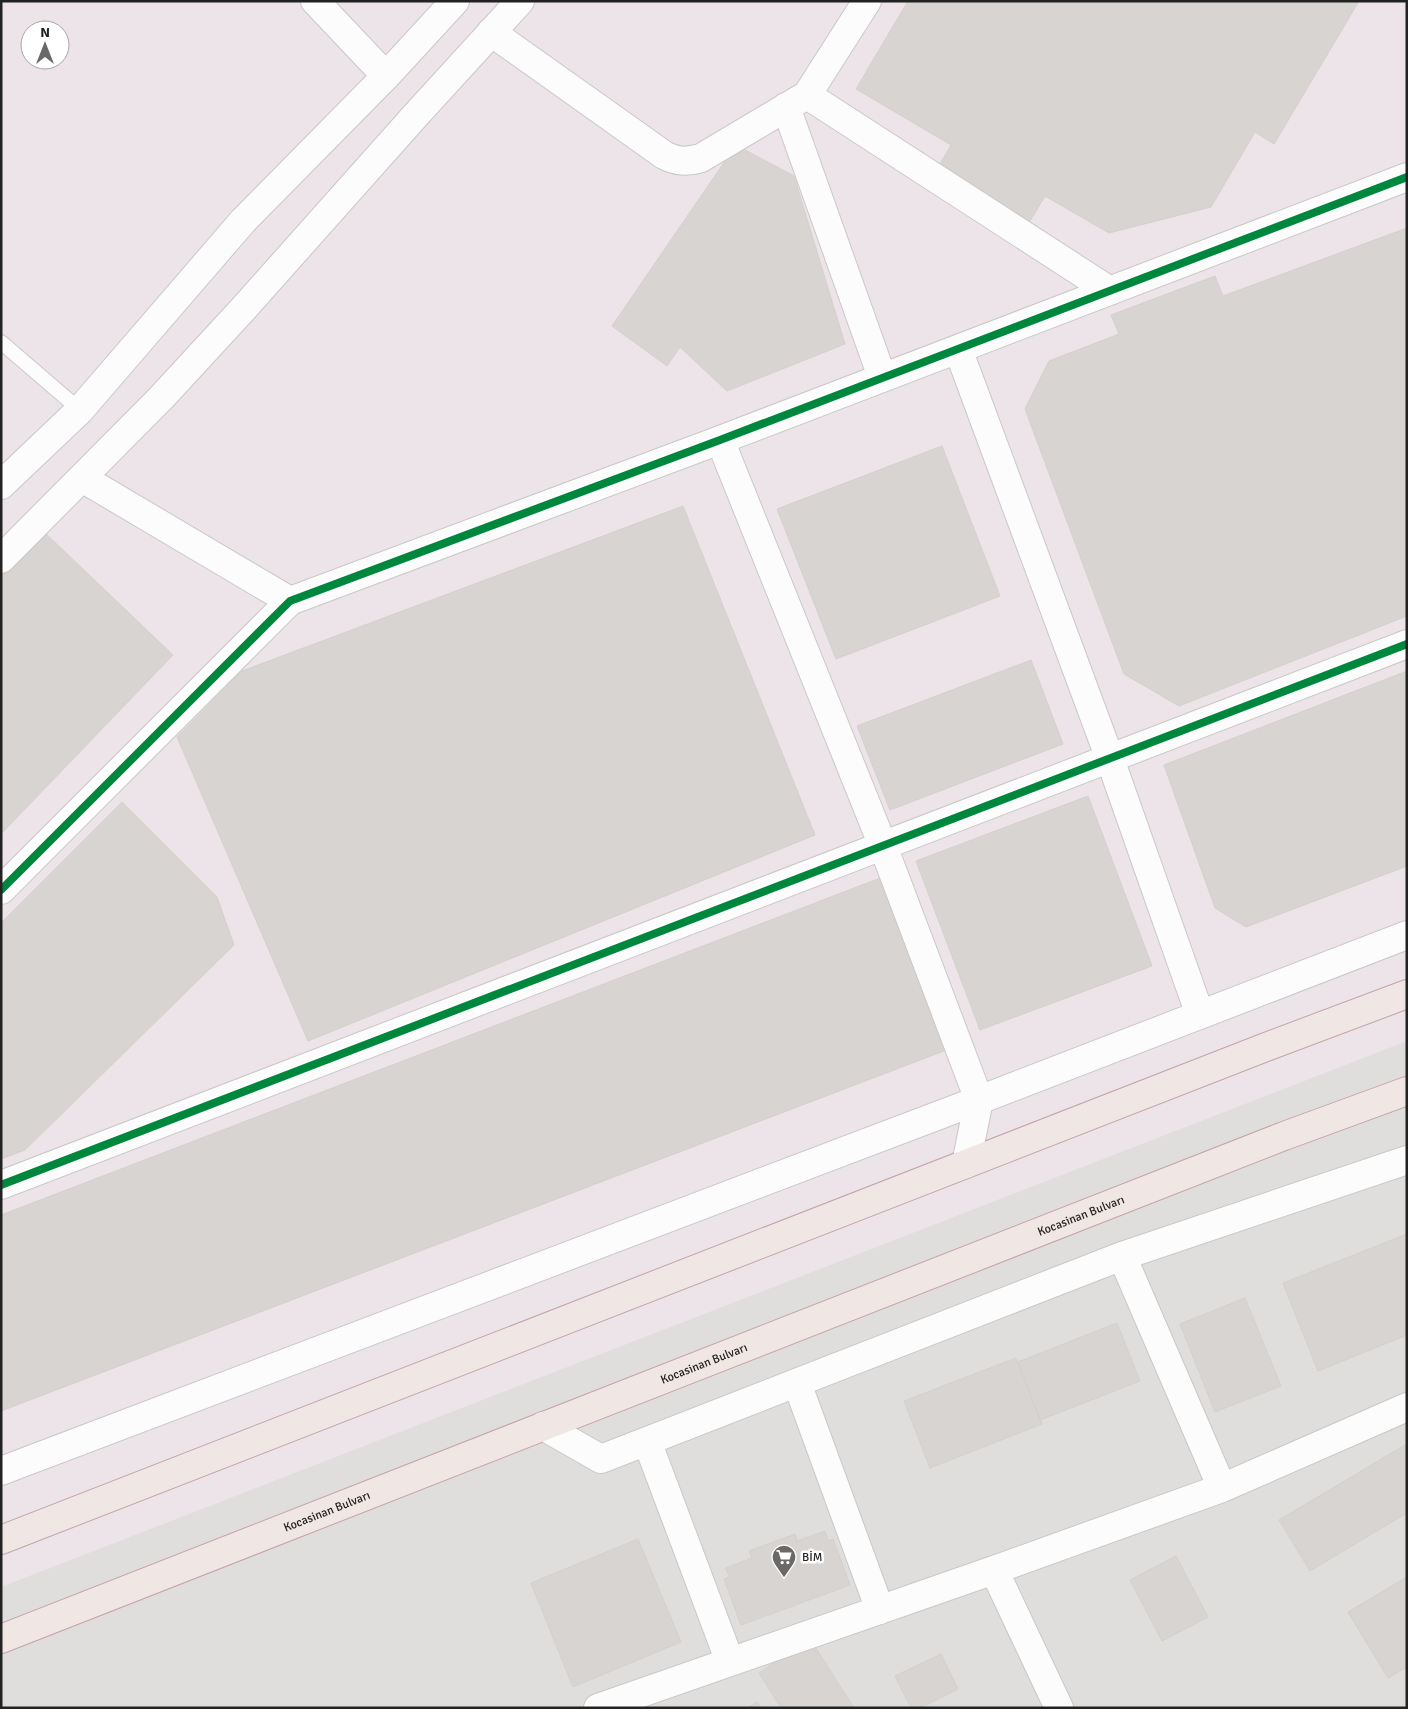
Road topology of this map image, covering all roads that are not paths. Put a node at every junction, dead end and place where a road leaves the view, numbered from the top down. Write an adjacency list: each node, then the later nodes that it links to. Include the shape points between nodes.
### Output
1 (315, 1): 6 (street)
2 (455, 1): 6 (street)
3 (520, 1): 5 (street)
4 (867, 1): 7 (street)
5 (491, 32): 7 (street, via 672,159 689,161 701,158); 15 (street, via 244,308)
6 (386, 76): 13 (street, via 244,221)
7 (796, 101): 9 (street); 12 (street)
8 (1407, 177): 9 (street)
9 (1110, 290): 11 (street)
10 (1, 342): 13 (lane)
11 (958, 349): 12 (street); 20 (street)
12 (882, 377): 14 (street)
13 (80, 410): 16 (street)
14 (720, 440): 18 (street); 21 (street)
15 (82, 478): 17 (street); 18 (street)
16 (1, 485)
17 (1, 559)
18 (290, 600): 22 (street)
19 (1407, 644): 20 (street)
20 (1110, 758): 21 (street); 25 (street)
21 (883, 846): 27 (street); 30 (street)
22 (1, 890)
23 (1407, 935): 25 (street)
24 (1407, 994): 29 (highway)
25 (1200, 1015): 27 (street)
26 (1407, 1091): 34 (highway, Kocasinan Bulvarı, via 1284,1136)
27 (979, 1100): 29 (street); 36 (street)
28 (1407, 1160): 31 (street)
29 (966, 1164): 38 (highway)
30 (1, 1185)
31 (1122, 1256): 32 (street); 37 (street)
32 (797, 1383): 35 (street); 40 (street)
33 (1407, 1407): 37 (street)
34 (543, 1426): 35 (street, via 601,1459); 41 (highway, Kocasinan Bulvarı)
35 (647, 1441): 42 (street)
36 (1, 1471)
37 (1222, 1488): 39 (street)
38 (1, 1540)
39 (994, 1570): 40 (street); 44 (street)
40 (880, 1610): 42 (street)
41 (1, 1638)
42 (730, 1662): 43 (street)
43 (616, 1705)
44 (1060, 1708)

